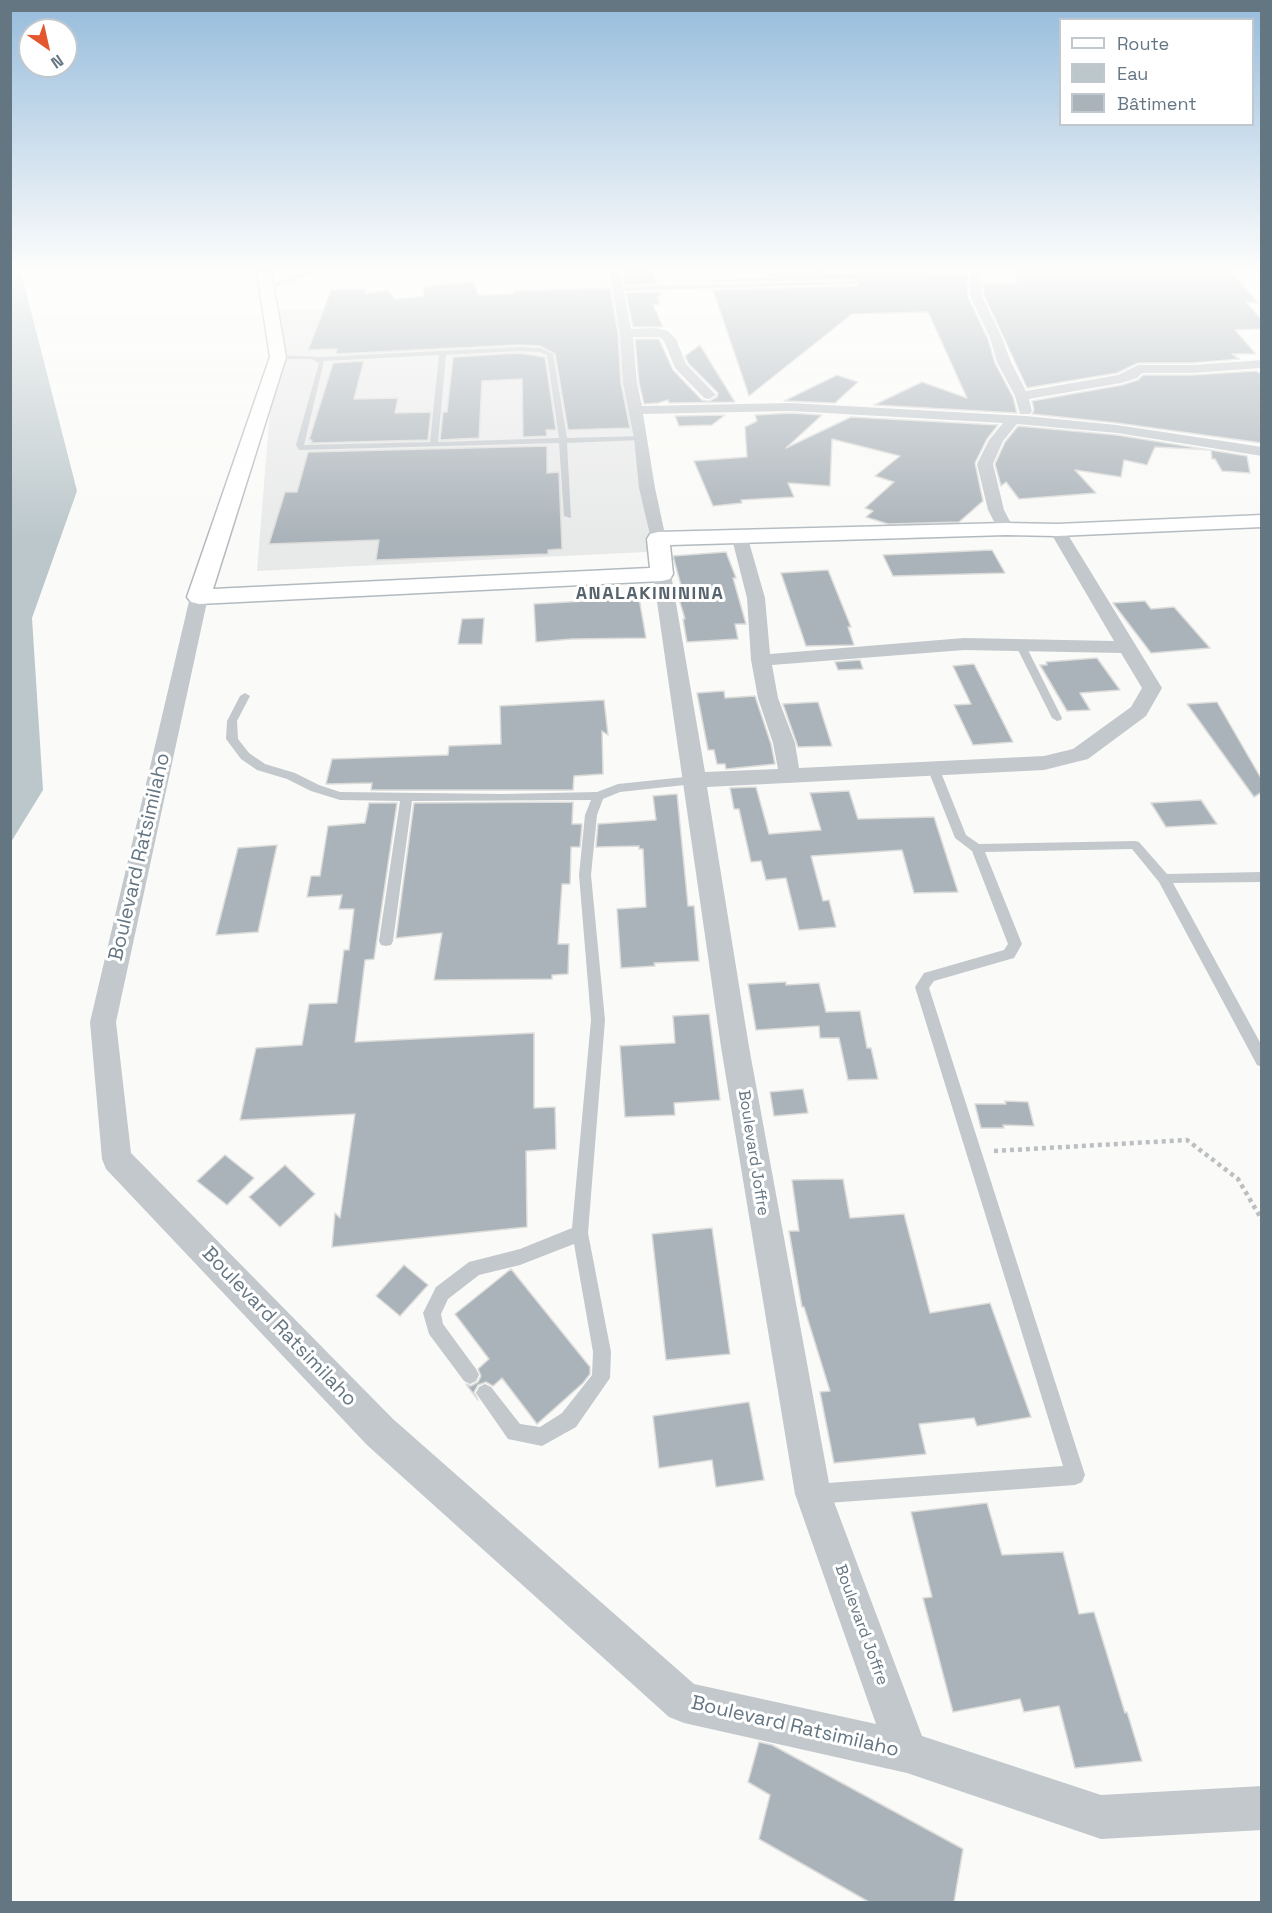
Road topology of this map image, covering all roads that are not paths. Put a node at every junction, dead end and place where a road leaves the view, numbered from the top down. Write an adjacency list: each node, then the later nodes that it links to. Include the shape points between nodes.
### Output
1 (277, 361): 24 (street, Boulevard Ratsimilaho)
2 (321, 361): 15 (lane, via 302,447)
3 (441, 361): 15 (lane)
4 (553, 361): 14 (lane)
5 (629, 361): 11 (street)
6 (679, 361): 9 (street)
7 (1004, 361): 10 (street)
8 (1262, 364): 10 (street, via 1138,369 1121,379)
9 (709, 395)
10 (1022, 396): 12 (street)
11 (634, 410): 12 (street, via 791,407); 13 (street)
12 (1020, 420): 16 (street, via 1129,430); 19 (street, via 996,440 985,464 996,510)
13 (641, 438): 14 (lane); 22 (street)
14 (563, 440): 15 (lane); 17 (lane)
15 (434, 444)
16 (1262, 452)
17 (568, 516)
18 (1262, 521): 20 (street)
19 (1006, 529): 20 (street); 21 (street)
20 (1057, 530): 26 (street)
21 (739, 535): 22 (street); 27 (street, via 756,598)
22 (658, 539): 23 (street, Boulevard Joffre)
23 (662, 574): 24 (street); 32 (street, Boulevard Joffre)
24 (199, 597): 44 (street, Boulevard Ratsimilaho, via 103,1022 117,1159 380,1432 684,1702)
25 (1021, 646): 26 (street); 27 (street, via 964,644); 29 (lane)
26 (1128, 647): 30 (street, via 1152,688 1139,711 1080,754 1044,763)
27 (761, 660): 31 (street)
28 (245, 696): 33 (lane, via 232,721 232,739 245,756 261,767 340,795)
29 (1057, 718)
30 (934, 770): 31 (street); 35 (lane, via 961,838)
31 (790, 775): 32 (street)
32 (694, 780): 34 (lane, via 618,788); 43 (street, Boulevard Joffre, via 767,1239)
33 (407, 795): 34 (lane); 38 (lane)
34 (598, 796): 40 (lane, via 591,814 585,875 598,1020)
35 (977, 848): 37 (lane, via 1135,845); 43 (lane, via 1015,944 1009,954 928,976 922,987 1075,1475)
36 (1262, 877): 37 (lane)
37 (1164, 879): 39 (lane)
38 (386, 941)
39 (1262, 1061)
40 (580, 1233): 41 (lane, via 520,1257 475,1268 442,1293 432,1313 435,1328); 42 (lane, via 602,1352 601,1378 569,1420 542,1437 515,1432)
41 (470, 1375)
42 (485, 1393)
43 (813, 1494): 44 (street, Boulevard Joffre)
44 (908, 1752): 45 (street, Boulevard Ratsimilaho, via 1101,1817)
45 (1262, 1808)

